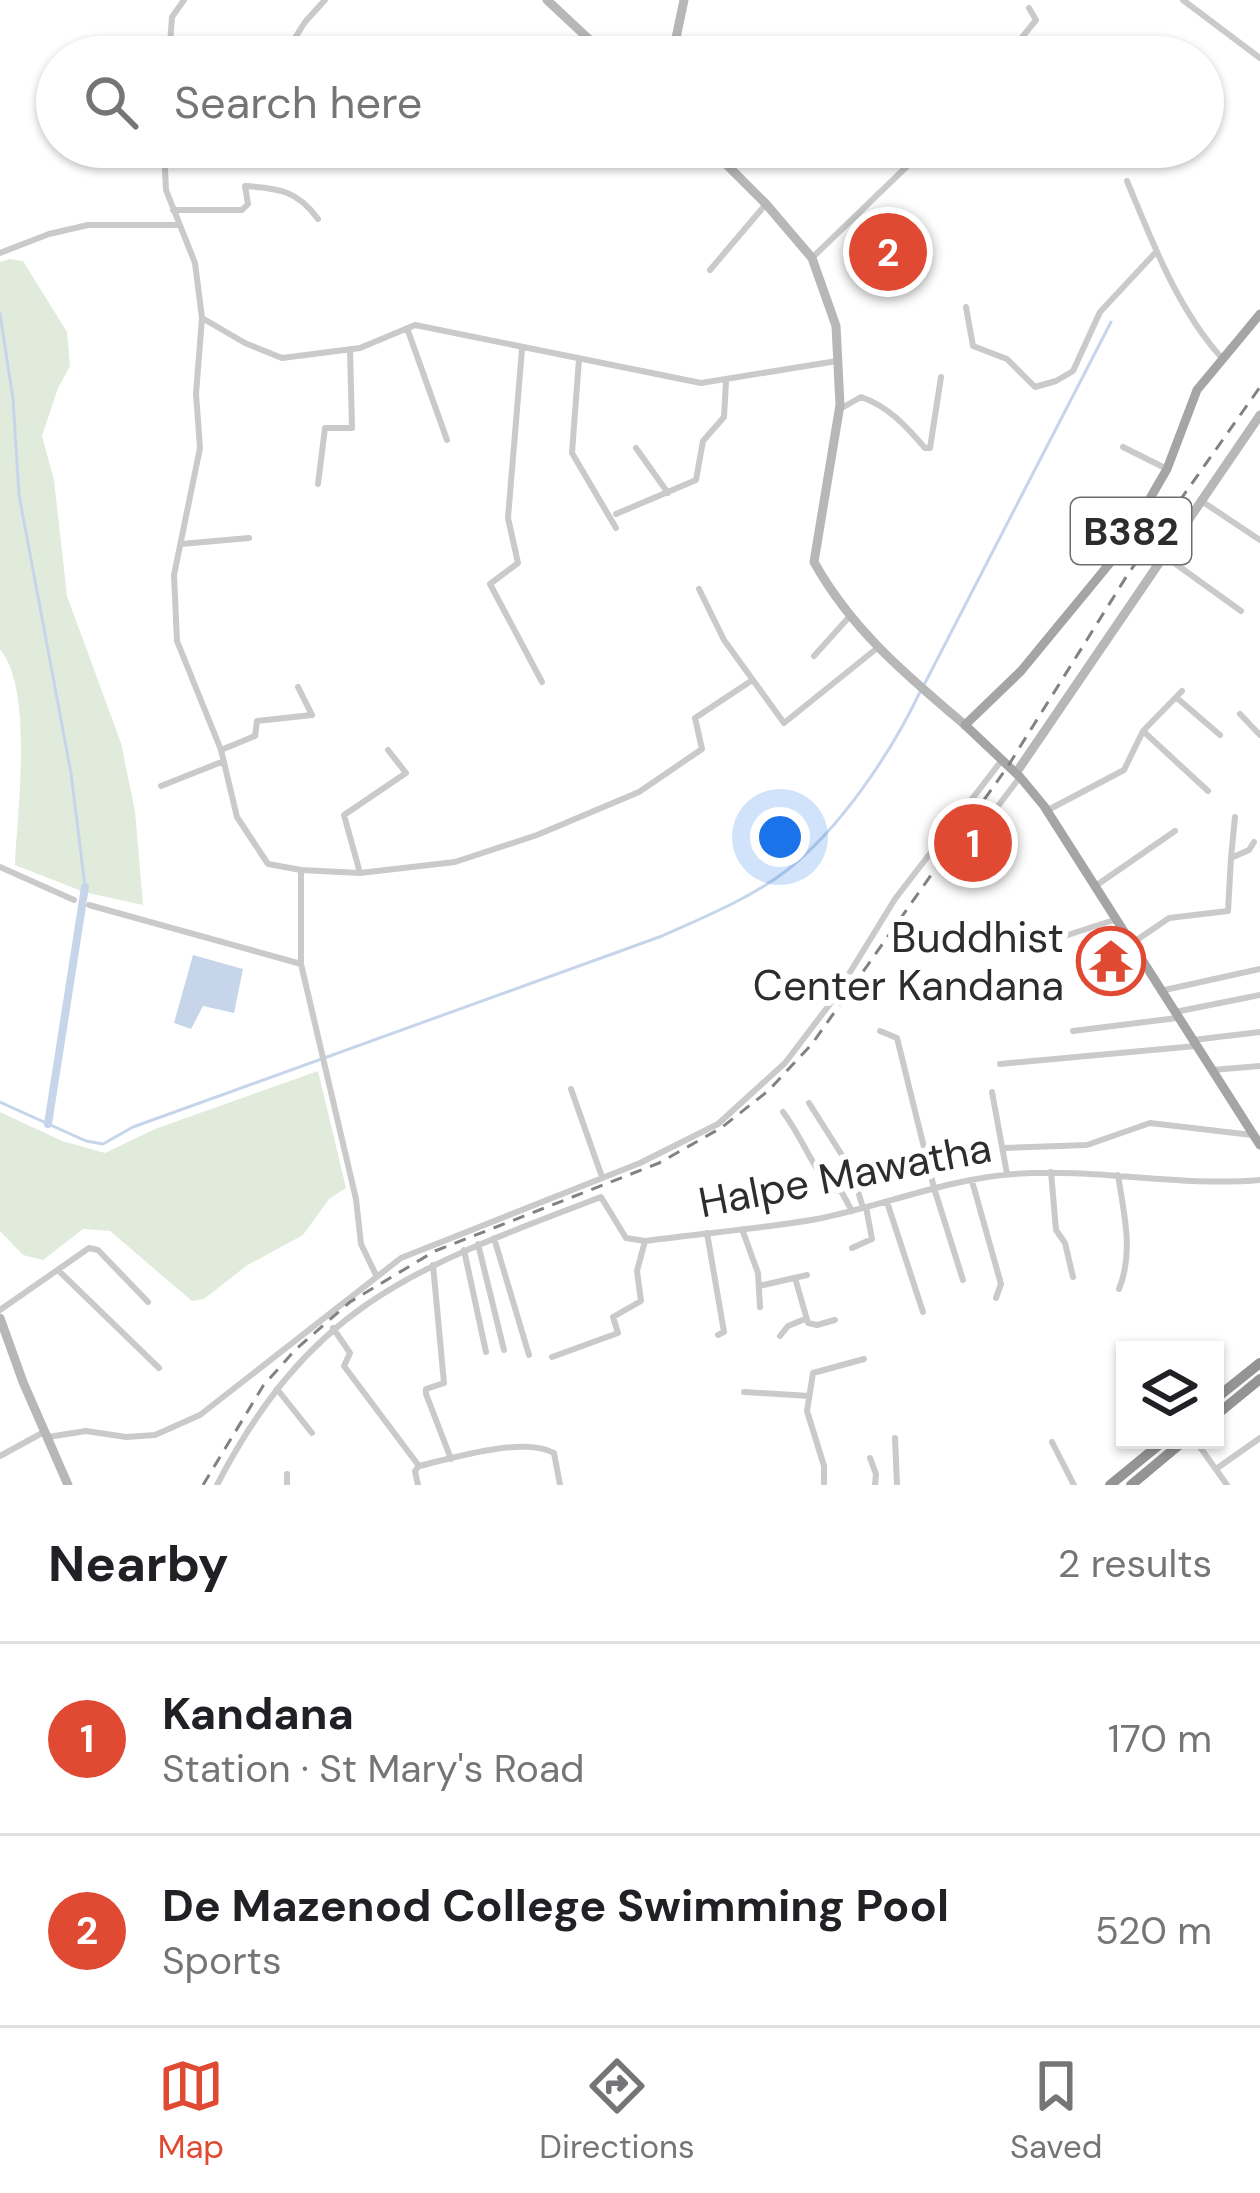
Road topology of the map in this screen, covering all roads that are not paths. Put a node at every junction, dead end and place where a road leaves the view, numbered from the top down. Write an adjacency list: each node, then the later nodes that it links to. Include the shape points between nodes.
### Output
1 (184, 0): 7 (street)
2 (325, 0): 8 (street)
3 (547, 0): 9 (street)
4 (684, 0): 10 (street)
5 (1183, 0): 12 (street)
6 (1029, 8): 11 (street, via 1036,20)
7 (171, 36)
8 (296, 36)
9 (586, 36)
10 (676, 36)
11 (1023, 36)
12 (1260, 58)
13 (165, 168): 18 (street)
14 (730, 168): 17 (street)
15 (905, 168): 23 (street)
16 (1127, 181): 21 (street)
17 (766, 204): 23 (street); 24 (street)
18 (173, 210): 19 (street, via 242,210 245,186 304,199); 20 (street)
19 (318, 219)
20 (178, 225): 22 (street, via 88,225); 27 (street, via 195,262)
21 (1156, 252): 25 (street, via 1100,312 1073,371 1043,387 973,346); 31 (street)
22 (0, 253)
23 (812, 258): 33 (street)
24 (710, 270)
25 (966, 307)
26 (1260, 314): 31 (main road, B382)
27 (202, 318): 29 (street, via 281,358); 49 (street, via 200,448)
28 (407, 328): 29 (street); 30 (street); 38 (street)
29 (350, 349): 42 (street, via 352,428 325,428)
30 (522, 350): 32 (street); 57 (street, via 508,518 518,563 490,584)
31 (1222, 356): 41 (main road, B382, via 1196,390)
32 (579, 359): 35 (street, via 671,380); 46 (street, via 572,453)
33 (840, 360): 35 (street); 36 (street)
34 (941, 377): 36 (street, via 930,448 869,399)
35 (726, 382): 43 (street, via 724,417 703,441 696,480)
36 (840, 409): 53 (street, via 812,555)
37 (1260, 415): 44 (street)
38 (447, 440)
39 (1123, 447): 41 (street)
40 (636, 448): 43 (street)
41 (1167, 469): 60 (main road, B382, via 1100,578)
42 (318, 484)
43 (668, 493): 45 (street)
44 (1200, 500): 48 (street); 50 (street)
45 (616, 514)
46 (616, 528)
47 (249, 538): 49 (street)
48 (1260, 540)
49 (181, 544): 64 (street, via 177,641)
50 (1162, 554): 52 (street); 68 (street)
51 (699, 589): 56 (street)
52 (1241, 611)
53 (850, 616): 54 (street); 55 (street)
54 (876, 649): 56 (street, via 784,723); 60 (street)
55 (814, 656)
56 (752, 681): 79 (street, via 695,718 703,749 639,792 455,862)
57 (542, 682)
58 (298, 686): 64 (street, via 313,715 257,722 255,736)
59 (1240, 714): 63 (street)
60 (965, 725): 67 (main road)
61 (1143, 731): 62 (street, via 1179,694); 70 (street); 71 (street, via 1124,770)
62 (1220, 735)
63 (1260, 735)
64 (221, 750): 66 (street)
65 (388, 750): 79 (street, via 406,773 344,815)
66 (224, 760): 69 (street); 78 (street, via 237,817 268,864)
67 (1002, 760): 68 (main road); 109 (street, via 785,1063 718,1124)
68 (1018, 775): 71 (main road); 74 (street)
69 (161, 786)
70 (1208, 791)
71 (1047, 811): 80 (main road)
72 (1235, 817): 76 (street)
73 (1175, 831): 80 (street)
74 (986, 839)
75 (1254, 842): 76 (street)
76 (1231, 858): 84 (street, via 1228,911 1169,918)
77 (0, 867): 81 (street)
78 (301, 870): 79 (street); 86 (street)
79 (360, 873)
80 (1094, 887): 83 (main road)
81 (74, 900)
82 (89, 905): 86 (street)
83 (1114, 920): 84 (main road); 85 (street, via 1037,945)
84 (1130, 945): 88 (main road)
85 (982, 946)
86 (302, 964): 127 (street, via 362,1244)
87 (1260, 968): 88 (street)
88 (1160, 991): 90 (main road)
89 (1260, 995): 90 (street)
90 (1176, 1015): 92 (street); 94 (main road)
91 (880, 1031): 113 (street, via 897,1038)
92 (1073, 1031)
93 (1260, 1032): 94 (street)
94 (1194, 1043): 95 (street); 97 (main road)
95 (1000, 1064)
96 (1260, 1066): 97 (street)
97 (1212, 1070): 103 (main road)
98 (571, 1089): 109 (street)
99 (992, 1092): 105 (street)
100 (809, 1103): 116 (street, via 852,1171)
101 (782, 1112): 117 (street)
102 (1260, 1123): 103 (street)
103 (1249, 1130): 104 (main road); 105 (street, via 1150,1124 1087,1145)
104 (1260, 1145)
105 (1004, 1148): 107 (street)
106 (1052, 1172): 107 (street, Halpe Mawatha); 108 (street, Halpe Mawatha); 129 (street, via 1056,1230)
107 (1007, 1174): 112 (street, Halpe Mawatha)
108 (1118, 1174): 111 (street, Halpe Mawatha); 133 (street, via 1128,1245)
109 (602, 1177): 110 (street)
110 (592, 1180): 114 (street); 127 (street)
111 (1260, 1180)
112 (972, 1181): 113 (street, Halpe Mawatha); 134 (street, via 1001,1284)
113 (934, 1188): 115 (street, Halpe Mawatha); 131 (street)
114 (601, 1197): 120 (street); 121 (street, Halpe Mawatha, via 626,1238)
115 (887, 1202): 116 (street, Halpe Mawatha); 137 (street)
116 (864, 1208): 117 (street, Halpe Mawatha); 123 (street, via 872,1239)
117 (852, 1210): 118 (street, Halpe Mawatha)
118 (741, 1228): 119 (street, Halpe Mawatha); 132 (street)
119 (707, 1233): 121 (street, Halpe Mawatha); 142 (street, via 724,1332)
120 (494, 1238): 122 (street); 146 (street)
121 (645, 1240): 147 (street, via 641,1301 613,1317 618,1334)
122 (478, 1244): 124 (street); 144 (street)
123 (852, 1248)
124 (464, 1250): 125 (street); 145 (street)
125 (433, 1265): 141 (street); 167 (street, via 445,1383 426,1394)
126 (60, 1272): 135 (street, via 82,1251 98,1250); 138 (street); 150 (street)
127 (376, 1275): 158 (street, via 200,1415 155,1435)
128 (807, 1275): 130 (street)
129 (1073, 1277)
130 (795, 1278): 132 (street); 139 (street)
131 (963, 1280)
132 (759, 1286): 136 (street)
133 (1119, 1289)
134 (996, 1298)
135 (148, 1301)
136 (760, 1307)
137 (923, 1312)
138 (0, 1314): 158 (street)
139 (806, 1319): 140 (street); 143 (street)
140 (835, 1320)
141 (333, 1328): 152 (street); 168 (street, via 350,1353 344,1366)
142 (718, 1335)
143 (780, 1336)
144 (504, 1350)
145 (486, 1352)
146 (529, 1355)
147 (552, 1357)
148 (863, 1359): 155 (street, via 814,1373)
149 (1260, 1363): 154 (highway)
150 (158, 1367)
151 (1260, 1379): 156 (highway)
152 (276, 1388): 157 (street); 172 (street)
153 (744, 1391): 155 (street)
154 (1224, 1392)
155 (808, 1396): 176 (street)
156 (1224, 1409)
157 (312, 1433)
158 (47, 1434): 165 (street); 171 (street)
159 (895, 1438): 178 (street)
160 (1260, 1438): 169 (street)
161 (1052, 1442): 179 (street)
162 (1154, 1449): 180 (highway)
163 (1174, 1449): 181 (highway)
164 (1202, 1449): 169 (street)
165 (0, 1456)
166 (870, 1458): 177 (street)
167 (451, 1459): 168 (street); 175 (street, via 546,1448)
168 (419, 1466): 174 (street)
169 (1216, 1469): 182 (street)
170 (286, 1474): 173 (street)
171 (68, 1485)
172 (217, 1485)
173 (287, 1485)
174 (418, 1485)
175 (560, 1485)
176 (824, 1485)
177 (874, 1485)
178 (897, 1485)
179 (1074, 1485)
180 (1110, 1485)
181 (1130, 1485)
182 (1227, 1485)

